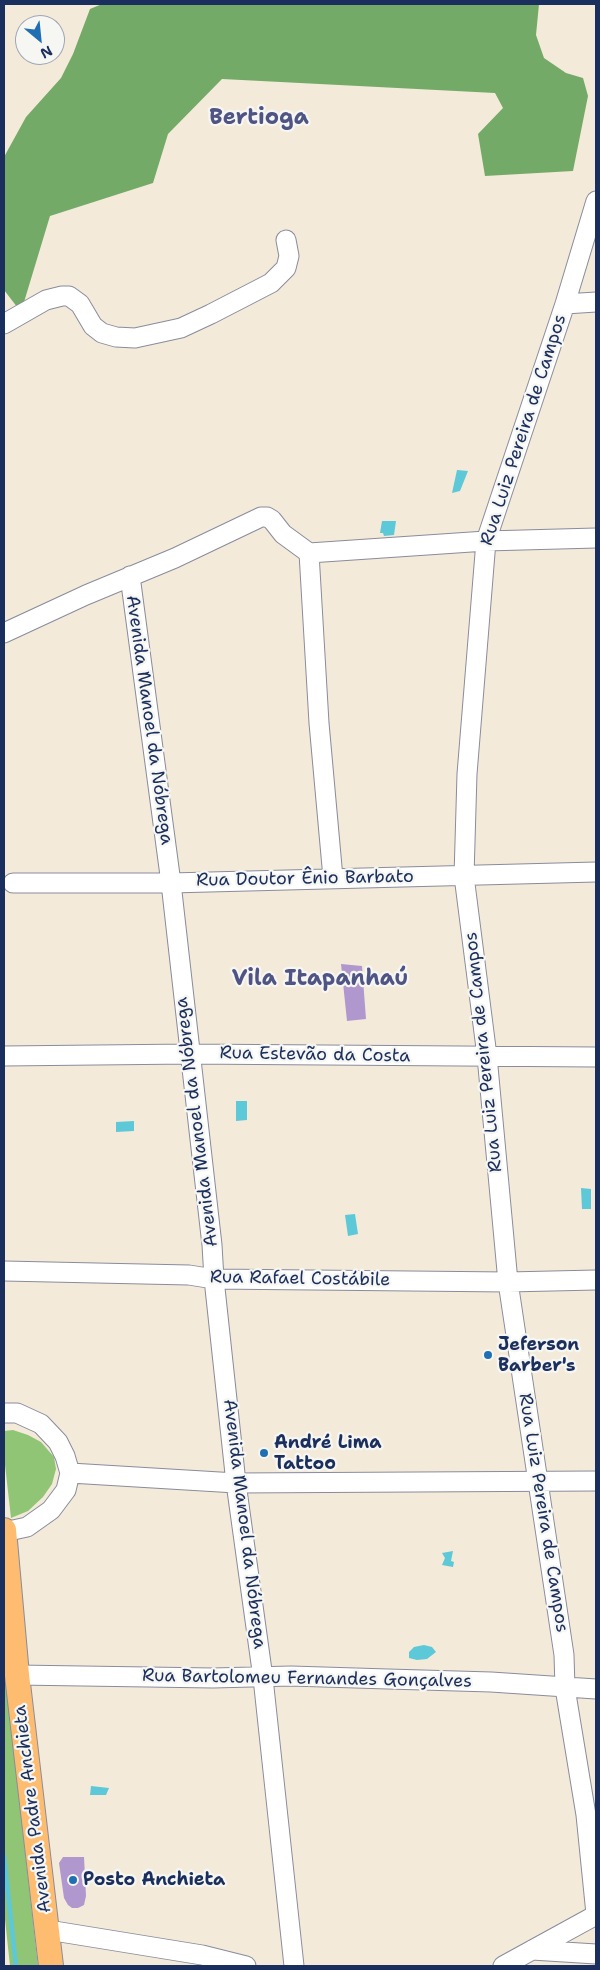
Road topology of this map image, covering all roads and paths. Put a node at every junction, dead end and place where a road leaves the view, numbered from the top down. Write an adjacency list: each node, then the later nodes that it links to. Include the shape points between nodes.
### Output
1 (596, 201): 4 (street, Rua Luiz Pereira de Campos)
2 (286, 240): 5 (street, via 289,256 286,268 271,283 181,328 135,338 102,333 70,296 46,300)
3 (596, 302): 4 (street)
4 (565, 304): 7 (street, Rua Luiz Pereira de Campos)
5 (4, 324)
6 (596, 538): 7 (street)
7 (486, 541): 8 (street); 12 (street, Rua Luiz Pereira de Campos, via 467,774)
8 (309, 553): 9 (street, via 283,534 266,516); 13 (street, via 318,722)
9 (130, 576): 10 (street); 15 (street, Avenida Manoel da Nóbrega)
10 (4, 633)
11 (596, 872): 12 (street, Rua Doutor Ênio Barbato)
12 (464, 876): 13 (street, Rua Doutor Ênio Barbato); 18 (street, Rua Luiz Pereira de Campos)
13 (333, 878): 15 (street, Rua Doutor Ênio Barbato)
14 (13, 883): 15 (street, Rua Doutor Ênio Barbato)
15 (170, 883): 16 (street, Avenida Manoel da Nóbrega)
16 (189, 1054): 17 (street, Rua Estevão da Costa); 18 (street, Rua Estevão da Costa); 21 (street, Avenida Manoel da Nóbrega)
17 (4, 1056)
18 (487, 1056): 19 (street, Rua Estevão da Costa); 23 (street, Rua Luiz Pereira de Campos)
19 (596, 1057)
20 (4, 1271): 21 (street, Rua Rafael Costábile, via 189,1275)
21 (214, 1279): 23 (street, Rua Rafael Costábile); 28 (street, Avenida Manoel da Nóbrega)
22 (596, 1280): 23 (street, Rua Rafael Costábile)
23 (508, 1282): 26 (street, Rua Luiz Pereira de Campos)
24 (4, 1413): 25 (street, via 17,1413 41,1424 58,1442)
25 (70, 1473): 28 (street); 29 (street, via 66,1490 51,1510 27,1528)
26 (537, 1480): 27 (street); 28 (street); 32 (street, Rua Luiz Pereira de Campos, via 564,1656)
27 (596, 1481)
28 (236, 1484): 31 (street, Avenida Manoel da Nóbrega)
29 (4, 1532): 30 (main road, Avenida Padre Anchieta)
30 (17, 1675): 31 (street, Rua Bartolomeu Fernandes Gonçalves); 35 (main road, Avenida Padre Anchieta)
31 (264, 1678): 32 (street, Rua Bartolomeu Fernandes Gonçalves, via 481,1682); 40 (street, Avenida Manoel da Nóbrega)
32 (565, 1688): 33 (street, Rua Bartolomeu Fernandes Gonçalves); 34 (street, Rua Luiz Pereira de Campos, via 586,1816)
33 (596, 1689)
34 (596, 1915): 36 (street)
35 (48, 1930): 38 (main road, Avenida Padre Anchieta); 39 (street, via 202,1955)
36 (531, 1950): 37 (street); 41 (street)
37 (596, 1954)
38 (51, 1966)
39 (246, 1966)
40 (294, 1966)
41 (503, 1966)

